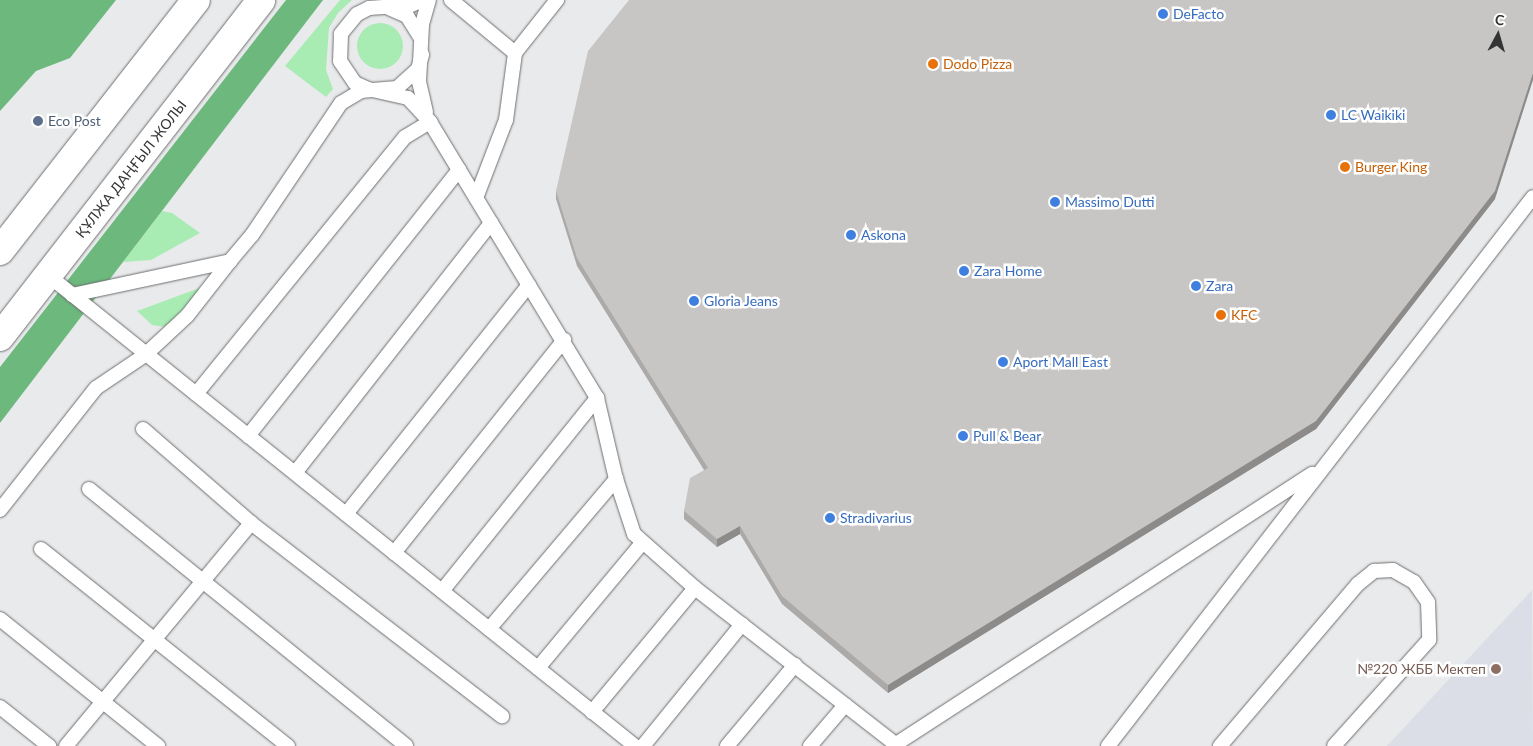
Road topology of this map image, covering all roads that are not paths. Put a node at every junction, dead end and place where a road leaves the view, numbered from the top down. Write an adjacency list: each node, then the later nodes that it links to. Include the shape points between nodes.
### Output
1 (196, 0): 17 (main road)
2 (261, 0): 19 (main road, ҚҰЛЖА ДАҢҒЫЛ ЖОЛЫ)
3 (424, 0): 7 (lane)
4 (429, 0): 8 (lane, via 423,15)
5 (451, 0): 9 (lane)
6 (557, 0): 9 (lane)
7 (382, 7): 8 (lane, via 407,16); 11 (lane, via 369,8 347,23 338,48 346,73 355,83)
8 (422, 41): 10 (lane)
9 (515, 53): 15 (lane, via 506,120)
10 (422, 55): 11 (lane, via 418,69 409,80 397,88); 12 (lane, via 420,92)
11 (382, 91): 12 (lane, via 408,98); 18 (lane, via 361,92 341,103)
12 (430, 122): 13 (lane); 25 (lane, via 406,137)
13 (460, 170): 15 (lane); 28 (lane)
14 (1533, 197): 29 (lane)
15 (476, 198): 16 (lane)
16 (491, 223): 20 (lane); 30 (lane)
17 (0, 251)
18 (230, 261): 21 (lane); 24 (lane, via 187,316)
19 (49, 276): 21 (lane); 22 (main road, ҚҰЛЖА ДАҢҒЫЛ ЖОЛЫ)
20 (530, 285): 23 (lane); 34 (lane)
21 (72, 295): 24 (lane)
22 (0, 337)
23 (564, 340): 26 (lane); 38 (lane)
24 (145, 355): 25 (lane); 33 (lane, via 96,388)
25 (196, 394): 28 (lane)
26 (597, 398): 31 (lane); 41 (lane)
27 (143, 429): 35 (lane)
28 (248, 436): 30 (lane)
29 (1320, 469): 53 (lane); 63 (lane)
30 (295, 473): 34 (lane)
31 (616, 479): 36 (lane, via 629,524); 44 (lane)
32 (89, 488): 39 (lane)
33 (0, 510)
34 (346, 514): 38 (lane)
35 (251, 523): 39 (lane); 52 (lane)
36 (642, 543): 40 (lane); 47 (lane)
37 (41, 549): 45 (lane)
38 (394, 553): 41 (lane)
39 (204, 580): 45 (lane); 58 (lane)
40 (695, 588): 43 (lane); 51 (lane)
41 (442, 591): 44 (lane)
42 (0, 619): 48 (lane)
43 (742, 624): 46 (lane); 60 (lane)
44 (489, 628): 47 (lane)
45 (154, 639): 48 (lane); 57 (lane)
46 (795, 665): 49 (lane); 61 (lane)
47 (538, 668): 51 (lane)
48 (102, 702): 55 (lane); 56 (lane)
49 (845, 705): 53 (lane); 62 (lane)
50 (0, 708): 54 (lane)
51 (592, 712): 59 (lane)
52 (502, 716)
53 (895, 745)
54 (49, 746)
55 (66, 746)
56 (158, 746)
57 (288, 746)
58 (406, 746)
59 (635, 746)
60 (643, 746)
61 (727, 746)
62 (810, 746)
63 (1108, 746)
64 (1220, 746): 65 (lane, via 1358,584 1374,571 1394,570 1414,582 1428,602 1429,640)
65 (1334, 746)

